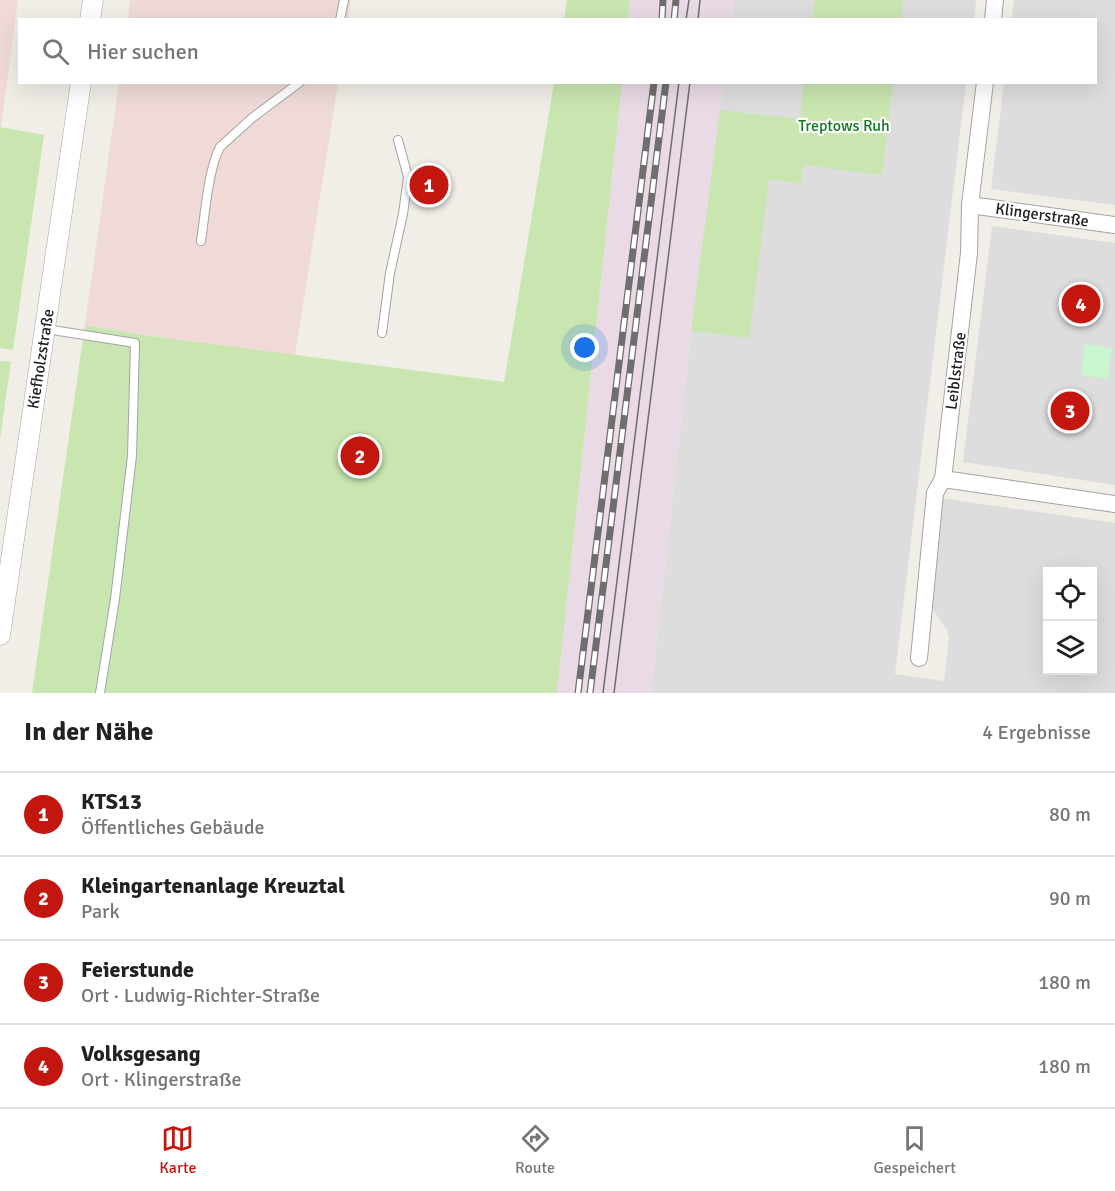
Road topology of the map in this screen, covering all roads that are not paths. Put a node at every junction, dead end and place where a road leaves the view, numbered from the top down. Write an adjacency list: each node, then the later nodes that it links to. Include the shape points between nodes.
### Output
1 (93, 0): 4 (street)
2 (344, 0): 5 (lane)
3 (995, 0): 6 (street)
4 (90, 18)
5 (340, 18)
6 (993, 18)
7 (81, 84): 14 (street, Kiefholzstraße)
8 (297, 84): 13 (lane, via 220,147 208,191)
9 (985, 84): 11 (street, Leiblstraße)
10 (398, 140): 15 (lane, via 408,177)
11 (970, 205): 12 (street, Klingerstraße); 16 (street, Leiblstraße, via 969,253)
12 (1115, 225)
13 (201, 242)
14 (46, 329): 18 (street, Kiefholzstraße); 20 (lane, via 135,343 132,456)
15 (382, 333)
16 (943, 479): 17 (street); 19 (street, Leiblstraße, via 935,493)
17 (1115, 504)
18 (0, 634)
19 (919, 658)
20 (100, 693)

